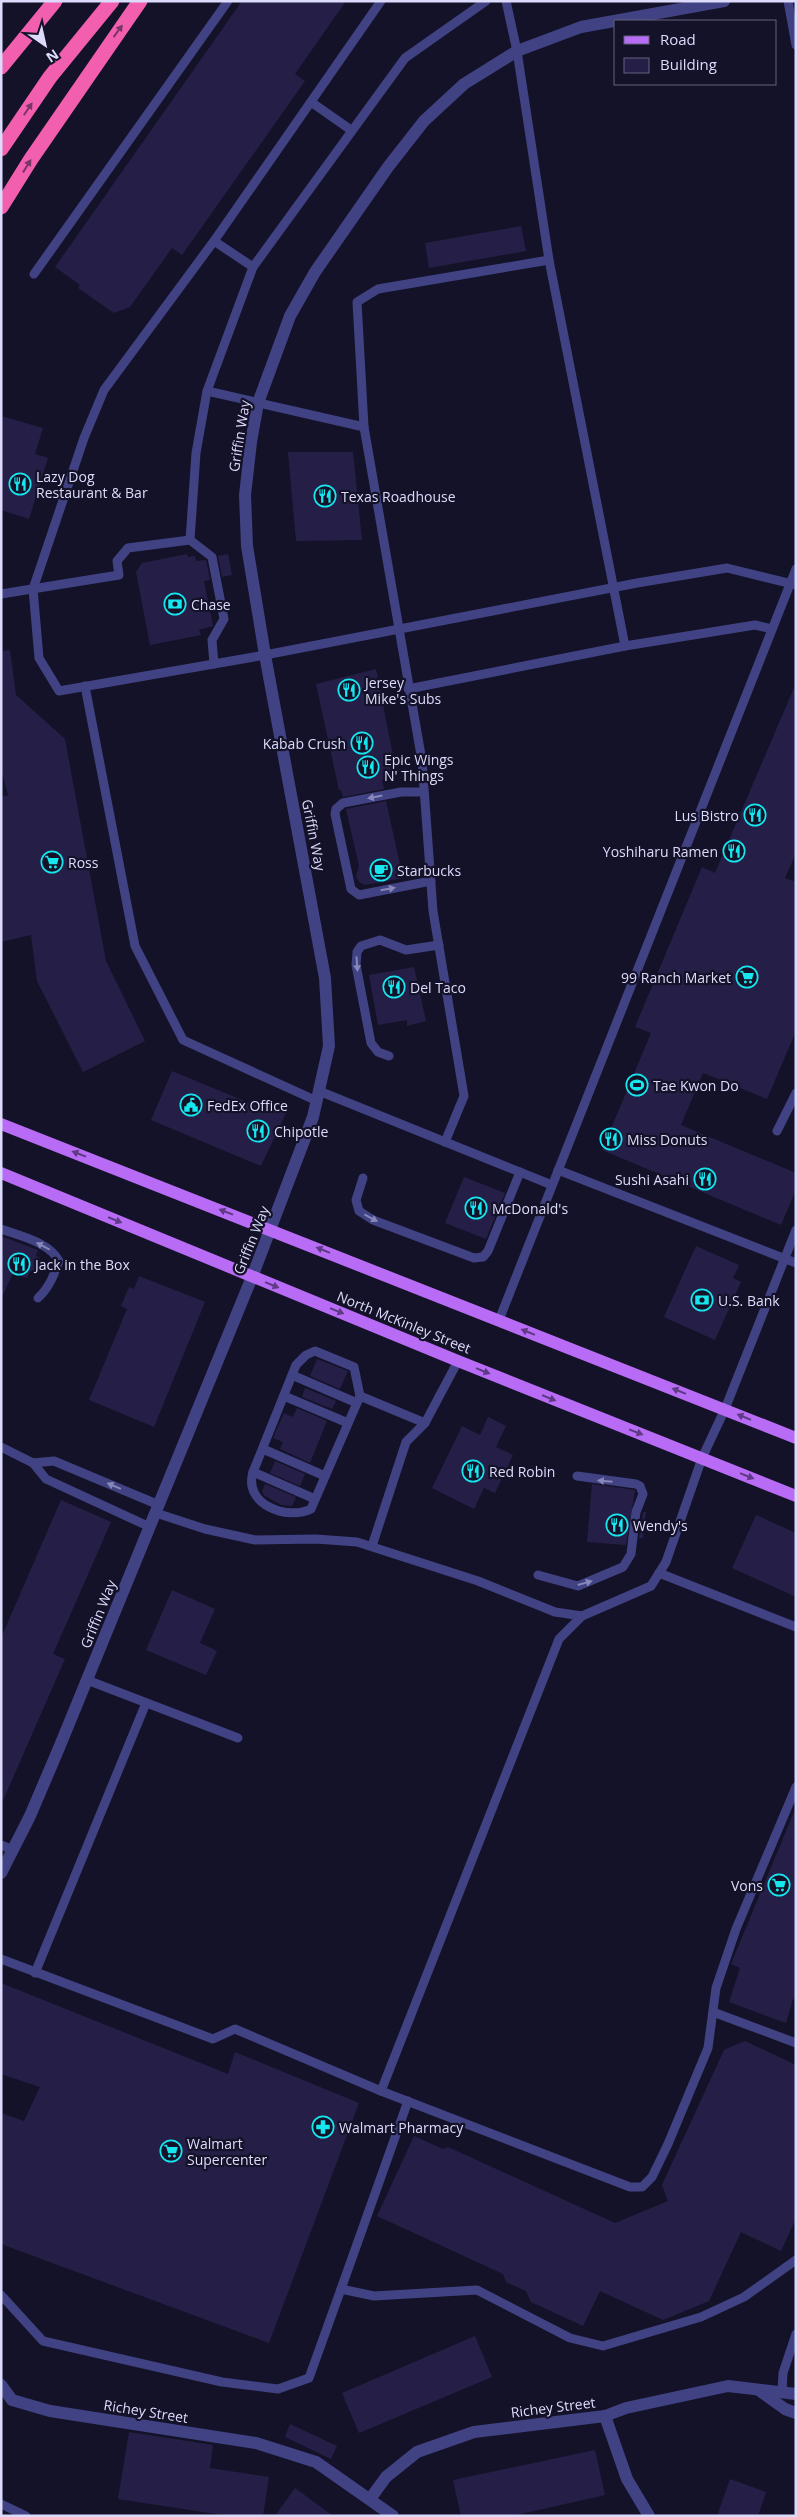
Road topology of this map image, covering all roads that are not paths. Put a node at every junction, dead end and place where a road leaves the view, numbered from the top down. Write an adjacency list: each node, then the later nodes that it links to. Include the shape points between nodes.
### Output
1 (55, 1): 14 (highway)
2 (112, 1): 17 (highway, one-way to 2, via 50,77)
3 (140, 1): 18 (highway, one-way to 3)
4 (228, 1): 22 (lane)
5 (381, 1): 15 (lane)
6 (486, 1): 16 (lane, via 404,58)
7 (506, 1): 13 (lane)
8 (724, 1): 10 (street, Griffin Way)
9 (788, 1): 12 (lane)
10 (620, 20)
11 (614, 21): 13 (street, Griffin Way, via 581,27)
12 (796, 45)
13 (517, 51): 20 (lane); 24 (street, Griffin Way, via 464,84 424,121 388,167 315,272 294,309)
14 (1, 68)
15 (311, 102): 16 (lane); 19 (lane)
16 (351, 130): 21 (lane)
17 (1, 149)
18 (1, 207)
19 (214, 241): 21 (lane); 30 (lane, via 104,390 84,438)
20 (549, 260): 25 (lane, via 378,289 357,302); 29 (lane)
21 (253, 267): 23 (lane)
22 (34, 274)
23 (207, 392): 24 (lane); 26 (lane, via 196,453)
24 (258, 403): 25 (lane); 35 (street, Griffin Way, via 248,468 246,529)
25 (364, 427): 32 (lane)
26 (190, 540): 30 (lane, via 128,548 117,561 119,574); 36 (lane, via 212,557 224,619 212,640)
27 (796, 569): 28 (lane)
28 (793, 584): 29 (lane, via 727,568); 33 (lane)
29 (613, 587): 32 (lane); 34 (lane)
30 (33, 589): 31 (lane); 37 (lane, via 39,658 59,691)
31 (1, 594)
32 (397, 629): 35 (lane); 38 (lane)
33 (772, 629): 34 (lane, via 755,624); 48 (lane)
34 (625, 646): 38 (lane)
35 (264, 655): 36 (lane); 44 (street, Griffin Way, via 325,978 329,1046)
36 (214, 664): 37 (lane)
37 (85, 686): 44 (lane, via 135,946 183,1040)
38 (408, 689): 39 (lane, via 422,761)
39 (423, 792): 40 (lane); 40 (lane, one-way to 40, via 401,792 343,803 335,814 350,889 354,893 359,895)
40 (431, 881): 41 (lane)
41 (439, 945): 42 (lane, one-way to 42, via 406,950 380,940 361,946 357,952 356,965 371,1043 378,1052); 47 (lane, via 464,1096)
42 (388, 1056)
43 (796, 1092): 46 (lane)
44 (318, 1096): 47 (lane); 54 (street, Griffin Way)
45 (1, 1124): 54 (main road, one-way to 45)
46 (777, 1131)
47 (445, 1142): 49 (lane)
48 (558, 1170): 52 (lane); 56 (lane)
49 (520, 1172): 51 (lane, one-way to 49, via 356,1200 359,1211 373,1220 474,1258 483,1257 488,1251); 52 (lane)
50 (1, 1174): 58 (main road, North McKinley Street, one-way to 58)
51 (363, 1178)
52 (552, 1185): 60 (lane)
53 (1, 1229): 59 (lane, one-way to 53, via 53,1278 59,1261 54,1253 40,1244)
54 (271, 1229): 58 (street, Griffin Way); 60 (main road, one-way to 54)
55 (796, 1230): 56 (lane)
56 (784, 1259): 57 (lane); 65 (lane)
57 (796, 1263)
58 (252, 1277): 61 (main road, North McKinley Street, one-way to 61); 78 (street, Griffin Way)
59 (38, 1298)
60 (499, 1320): 65 (main road, one-way to 60)
61 (458, 1361): 67 (lane); 71 (main road, North McKinley Street, one-way to 71)
62 (292, 1376): 63 (lane); 64 (lane); 64 (lane, via 301,1360 315,1351 354,1367)
63 (284, 1396): 66 (lane); 70 (lane)
64 (359, 1399): 66 (lane); 67 (lane)
65 (725, 1409): 68 (main road, one-way to 65); 71 (lane)
66 (348, 1423): 74 (lane)
67 (426, 1423): 80 (lane, via 406,1442)
68 (796, 1438)
69 (1, 1447): 72 (lane)
70 (263, 1449): 73 (lane); 74 (lane)
71 (702, 1458): 76 (main road, North McKinley Street, one-way to 76); 81 (lane, via 666,1562)
72 (33, 1463): 78 (lane, one-way to 72, via 54,1461); 79 (lane, via 46,1479)
73 (253, 1472): 77 (lane); 77 (lane, via 250,1482 254,1496 260,1502 290,1513 302,1513 311,1509)
74 (325, 1476): 77 (lane)
75 (577, 1476): 82 (lane, one-way to 75, via 578,1586 623,1567 631,1554 636,1512 643,1494 640,1486)
76 (796, 1496)
77 (315, 1499)
78 (157, 1509): 79 (street, Griffin Way); 80 (lane, via 205,1529 255,1540 316,1539)
79 (150, 1527): 85 (street, Griffin Way)
80 (372, 1546): 83 (lane, via 478,1581 555,1612)
81 (658, 1573): 83 (lane, via 651,1586); 84 (lane)
82 (538, 1575)
83 (582, 1616): 95 (lane, via 558,1639)
84 (796, 1627)
85 (87, 1680): 86 (lane); 89 (street, Griffin Way, via 30,1816)
86 (146, 1703): 87 (lane); 92 (lane)
87 (238, 1738)
88 (796, 1787): 93 (lane, via 732,1940 716,1988)
89 (7, 1847): 90 (street, Griffin Way)
90 (1, 1873)
91 (1, 1959): 92 (lane)
92 (35, 1973): 95 (lane, via 213,2039 235,2029)
93 (712, 2012): 94 (lane); 96 (lane, via 708,2048 668,2144 652,2177 642,2187 630,2186)
94 (796, 2043)
95 (381, 2091): 96 (lane)
96 (408, 2101): 98 (lane)
97 (796, 2260): 98 (lane, via 744,2297 701,2317 603,2346 570,2338 477,2290 374,2296)
98 (341, 2289): 99 (lane, via 310,2378 278,2389 222,2382 43,2340)
99 (1, 2295)
100 (796, 2334): 103 (lane, via 783,2373)
101 (1, 2385): 107 (street, Richey Street, via 12,2400 50,2411 256,2443 316,2462)
102 (760, 2391): 103 (street, Richey Street); 105 (street, Richey Street); 106 (street, Richey Street, via 728,2386 626,2408)
103 (782, 2392): 104 (street, Richey Street)
104 (796, 2394)
105 (796, 2413)
106 (605, 2416): 107 (street, Richey Street, via 474,2432 457,2437 417,2452 386,2477); 111 (street, via 627,2479)
107 (370, 2499): 110 (street, Richey Street)
108 (1, 2504): 109 (lane)
109 (26, 2516)
110 (393, 2516)
111 (648, 2516)

